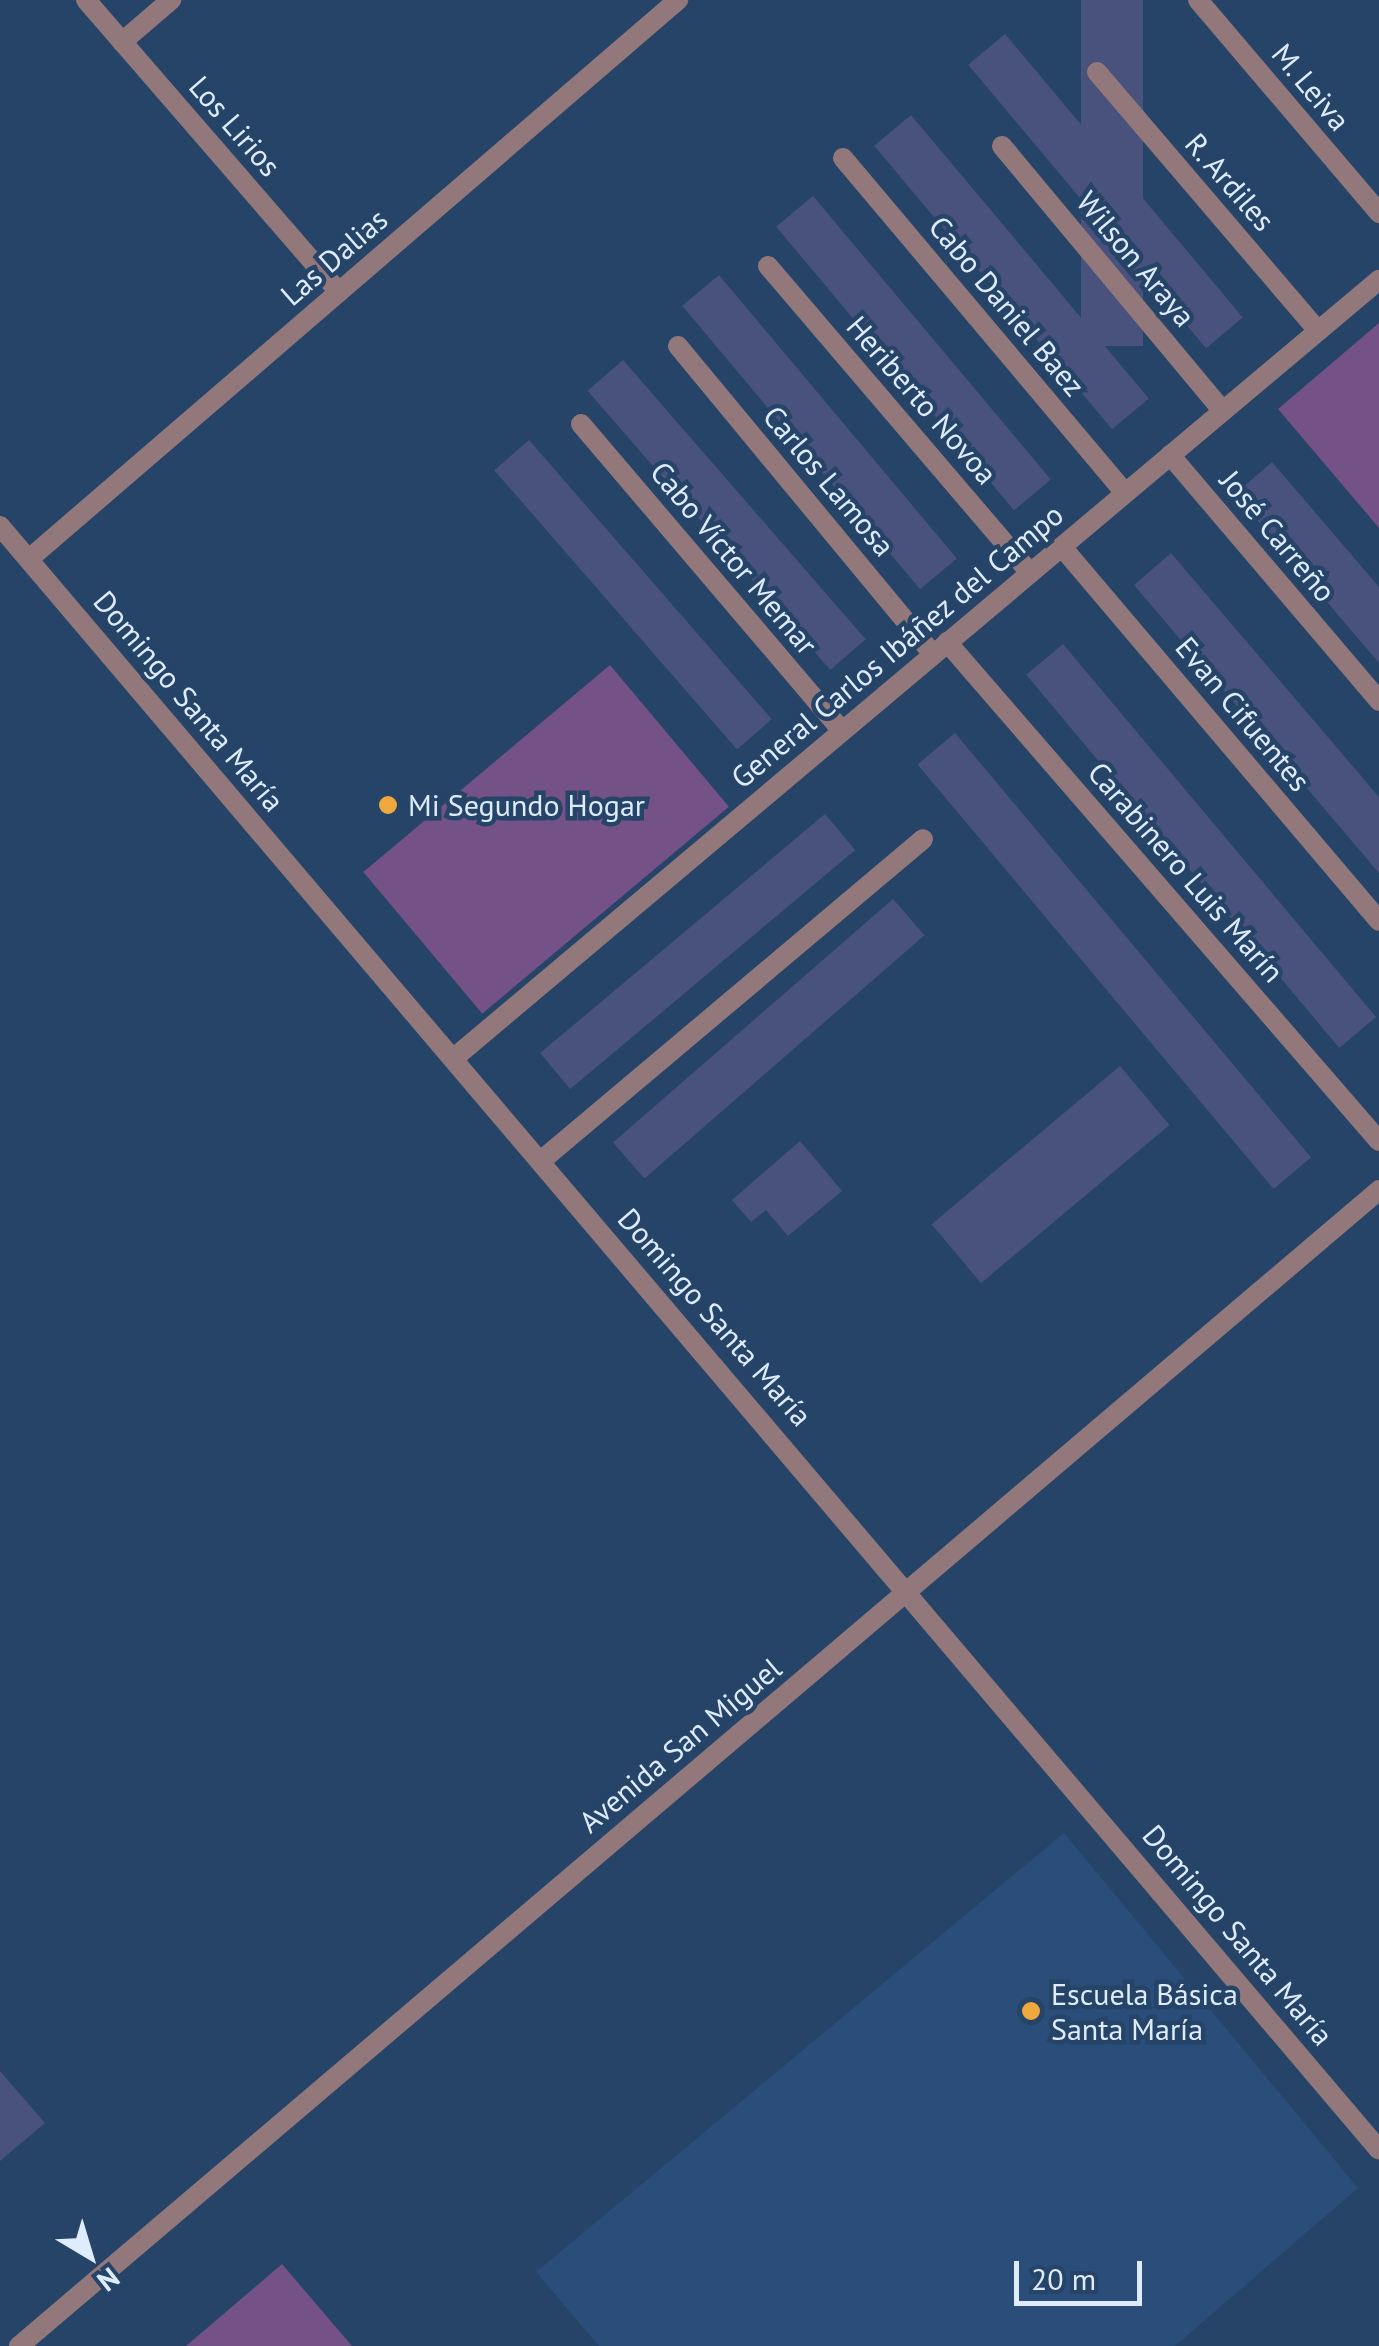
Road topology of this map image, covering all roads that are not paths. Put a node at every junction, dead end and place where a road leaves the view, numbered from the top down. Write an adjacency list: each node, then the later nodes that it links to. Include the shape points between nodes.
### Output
1 (86, 0): 5 (street, Los Lirios)
2 (171, 0): 5 (street)
3 (678, 0): 12 (street, Las Dalias)
4 (1198, 0): 9 (street, M. Leiva)
5 (122, 42): 12 (street, Los Lirios)
6 (1097, 72): 13 (street, R. Ardiles)
7 (1002, 146): 15 (street, Wilson Araya)
8 (842, 158): 18 (street, Cabo Daniel Baez)
9 (1379, 213)
10 (768, 266): 22 (street, Heriberto Novoa)
11 (1379, 280): 13 (street, General Carlos Ibáñez del Campo)
12 (339, 292): 21 (street, Las Dalias)
13 (1318, 331): 15 (street, General Carlos Ibáñez del Campo)
14 (678, 346): 23 (street, Carlos Lamosa)
15 (1223, 411): 17 (street, General Carlos Ibáñez del Campo)
16 (581, 424): 25 (street, Cabo Víctor Memar)
17 (1170, 455): 18 (street, General Carlos Ibáñez del Campo); 24 (street, José Carreño)
18 (1125, 493): 20 (street, General Carlos Ibáñez del Campo)
19 (0, 526): 21 (street, Domingo Santa María)
20 (1062, 547): 22 (street, General Carlos Ibáñez del Campo); 27 (street, Evan Cifuentes)
21 (29, 560): 28 (street, Domingo Santa María)
22 (1030, 573): 23 (street, General Carlos Ibáñez del Campo)
23 (940, 648): 25 (street, General Carlos Ibáñez del Campo); 29 (street, Carabinero Luis Marín)
24 (1379, 701)
25 (842, 731): 28 (street, General Carlos Ibáñez del Campo)
26 (923, 839): 30 (street)
27 (1379, 921)
28 (454, 1058): 30 (street, Domingo Santa María)
29 (1379, 1142)
30 (542, 1160): 32 (street, Domingo Santa María)
31 (1379, 1190): 32 (street, Avenida San Miguel)
32 (909, 1590): 33 (street, Domingo Santa María); 34 (street, Avenida San Miguel)
33 (1379, 2150)
34 (20, 2346)

